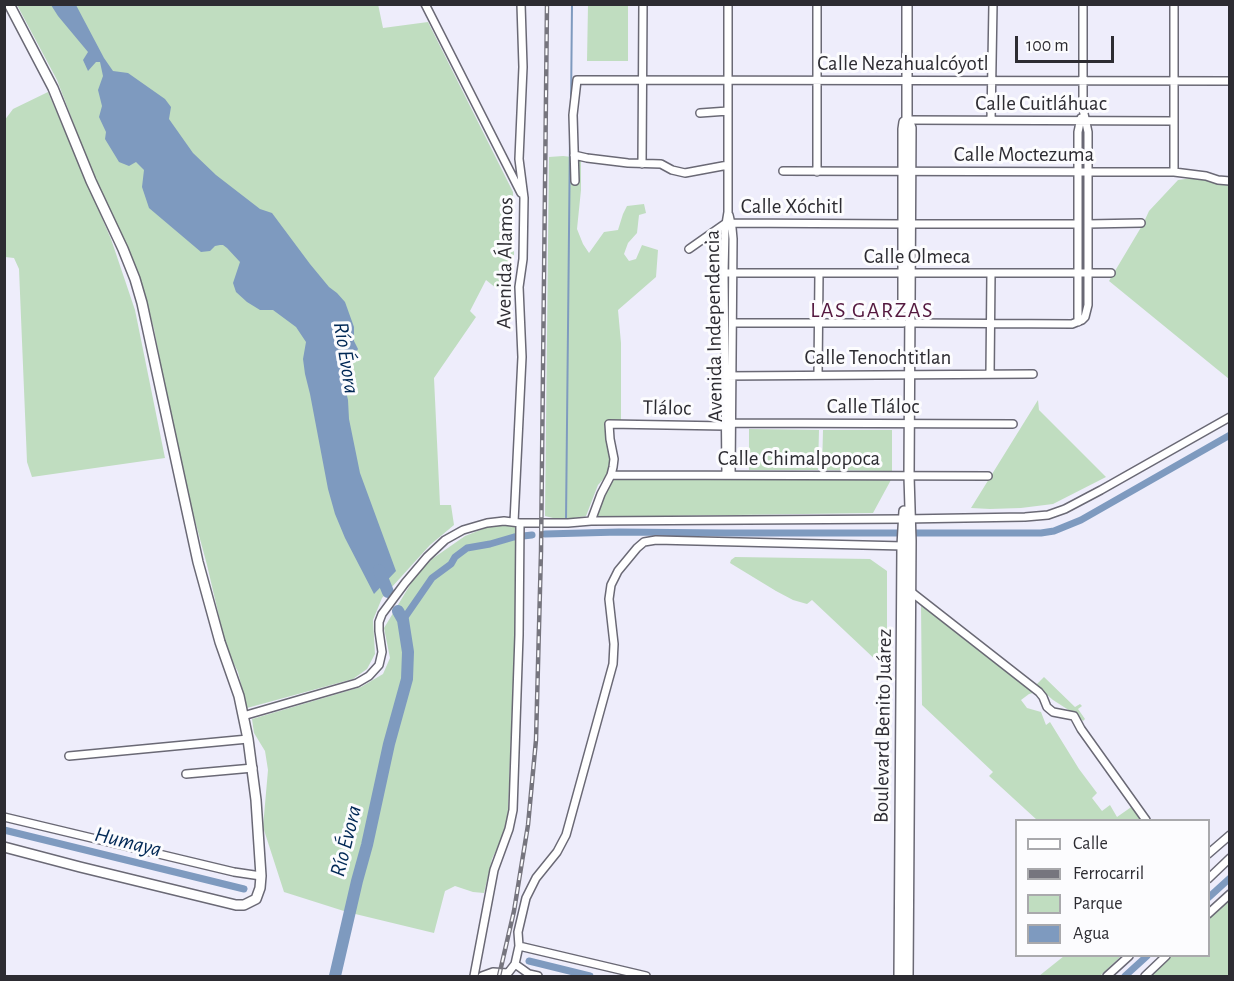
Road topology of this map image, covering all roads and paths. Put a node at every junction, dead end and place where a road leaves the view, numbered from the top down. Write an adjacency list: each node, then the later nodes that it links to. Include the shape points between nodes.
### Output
1 (9, 4): 74 (street, via 53,88 137,287 198,562)
2 (425, 4): 36 (street)
3 (521, 4): 36 (street, Avenida Álamos, via 519,159)
4 (643, 4): 11 (street)
5 (728, 4): 12 (street, Avenida Independencia)
6 (817, 4): 13 (street)
7 (907, 4): 14 (street, Boulevard Benito Juárez)
8 (993, 4): 15 (street)
9 (1083, 4): 16 (street)
10 (1174, 4): 17 (street)
11 (642, 80): 12 (street, Calle Nezahualcóyotl); 25 (street, Calle Nezahualcóyotl, via 577,80); 26 (street)
12 (728, 80): 13 (street, Calle Nezahualcóyotl); 19 (street, Avenida Independencia)
13 (817, 81): 14 (street, Calle Nezahualcóyotl); 30 (street)
14 (907, 81): 15 (street, Calle Nezahualcóyotl); 21 (street, Boulevard Benito Juárez)
15 (992, 81): 16 (street, Calle Nezahualcóyotl); 22 (street)
16 (1083, 81): 17 (street, Calle Nezahualcóyotl); 23 (street)
17 (1174, 81): 18 (street, Calle Nezahualcóyotl); 24 (street)
18 (1230, 81)
19 (728, 111): 20 (street); 27 (street, Avenida Independencia)
20 (700, 113)
21 (907, 120): 22 (street, Calle Cuitláhuac); 29 (street, Boulevard Benito Juárez, via 903,125)
22 (992, 120): 23 (street, Calle Cuitláhuac)
23 (1083, 120): 24 (street, Calle Cuitláhuac); 31 (street, via 1078,132); 32 (street, via 1088,132)
24 (1174, 121): 33 (street)
25 (574, 155): 26 (street); 34 (street)
26 (642, 164): 27 (street, via 661,164 685,174)
27 (728, 165): 37 (street, Avenida Independencia)
28 (783, 171): 30 (street, Calle Moctezuma)
29 (907, 171): 30 (street, Calle Moctezuma); 31 (street, Calle Moctezuma); 39 (street, Boulevard Benito Juárez)
30 (817, 172)
31 (1078, 172): 32 (street, Calle Moctezuma); 40 (street)
32 (1087, 172): 33 (street, Calle Moctezuma); 41 (street)
33 (1174, 172): 35 (street, Calle Moctezuma)
34 (575, 180)
35 (1230, 181)
36 (524, 198): 71 (street, Avenida Álamos, via 519,286 522,357)
37 (729, 223): 39 (street, Calle Xóchitl); 42 (street, Calle Xóchitl); 43 (street, Avenida Independencia, via 725,230); 44 (street, Avenida Independencia)
38 (1141, 223): 41 (street)
39 (907, 224): 40 (street, Calle Xóchitl); 46 (street, Boulevard Benito Juárez)
40 (1078, 224): 48 (street)
41 (1088, 224): 49 (street)
42 (689, 249)
43 (723, 273): 44 (street, Calle Olmeca); 58 (street, Avenida Independencia)
44 (733, 273): 45 (street, Calle Olmeca); 52 (street, Avenida Independencia)
45 (819, 273): 46 (street, Calle Olmeca); 53 (street)
46 (907, 273): 47 (street, Calle Olmeca); 54 (street, Boulevard Benito Juárez)
47 (991, 273): 48 (street, Calle Olmeca); 55 (street)
48 (1078, 273): 49 (street, Calle Olmeca); 51 (street)
49 (1087, 273): 50 (street, Calle Olmeca); 51 (street, via 1087,312)
50 (1111, 273)
51 (1078, 322): 55 (street)
52 (733, 323): 53 (street); 58 (street, Avenida Independencia)
53 (818, 323): 54 (street); 59 (street)
54 (907, 323): 55 (street); 60 (street, Boulevard Benito Juárez)
55 (990, 323): 56 (street)
56 (990, 374): 57 (street, Calle Tenochtitlan); 60 (street, Calle Tenochtitlan)
57 (1033, 374)
58 (728, 375): 59 (street, Calle Tenochtitlan); 62 (street, Avenida Independencia)
59 (818, 375): 60 (street, Calle Tenochtitlan)
60 (906, 375): 63 (street, Boulevard Benito Juárez)
61 (1230, 417): 70 (street, via 1055,513)
62 (728, 424): 63 (street, Calle Tláloc); 65 (street, Avenida Independencia); 66 (street, Tláloc, via 609,423 614,459)
63 (906, 424): 64 (street, Calle Tláloc); 67 (street, Boulevard Benito Juárez)
64 (1013, 424)
65 (729, 475): 66 (street, Calle Chimalpopoca); 67 (street, Calle Chimalpopoca)
66 (611, 476): 69 (street)
67 (906, 476): 68 (street, Calle Chimalpopoca); 70 (street, Boulevard Benito Juárez)
68 (988, 476)
69 (591, 521): 70 (street); 71 (street)
70 (907, 521): 72 (street, Boulevard Benito Juárez)
71 (517, 523): 74 (street, via 487,523 463,530 427,557 382,614 382,652 379,666 369,676 357,683); 95 (street, Avenida Álamos, via 519,623 513,810 496,864)
72 (907, 544): 73 (street, Boulevard Benito Juárez); 89 (street, via 650,540 637,548 611,585 614,654 610,672 566,835 526,898 518,932); 99 (street, Boulevard Benito Juárez)
73 (910, 591): 80 (street, via 1039,692 1053,712 1074,716); 100 (street, Boulevard Benito Juárez)
74 (243, 716): 75 (street)
75 (248, 739): 76 (street); 77 (street)
76 (69, 756)
77 (253, 768): 78 (street); 85 (street)
78 (186, 774)
79 (4, 817): 85 (street)
80 (1145, 819)
81 (1230, 835): 83 (street)
82 (4, 847): 85 (street, via 236,905 256,899)
83 (1210, 853)
84 (1230, 858): 86 (street)
85 (261, 876)
86 (1210, 878)
87 (1230, 894): 88 (street)
88 (1210, 913)
89 (519, 946): 92 (street); 98 (street)
90 (1128, 957): 101 (street)
91 (1165, 957): 102 (street)
92 (515, 964): 93 (street); 94 (street)
93 (508, 973): 94 (street); 96 (street)
94 (529, 974): 97 (street)
95 (474, 976)
96 (482, 976)
97 (538, 976)
98 (646, 976)
99 (899, 976)
100 (908, 976)
101 (1107, 976)
102 (1145, 976)

